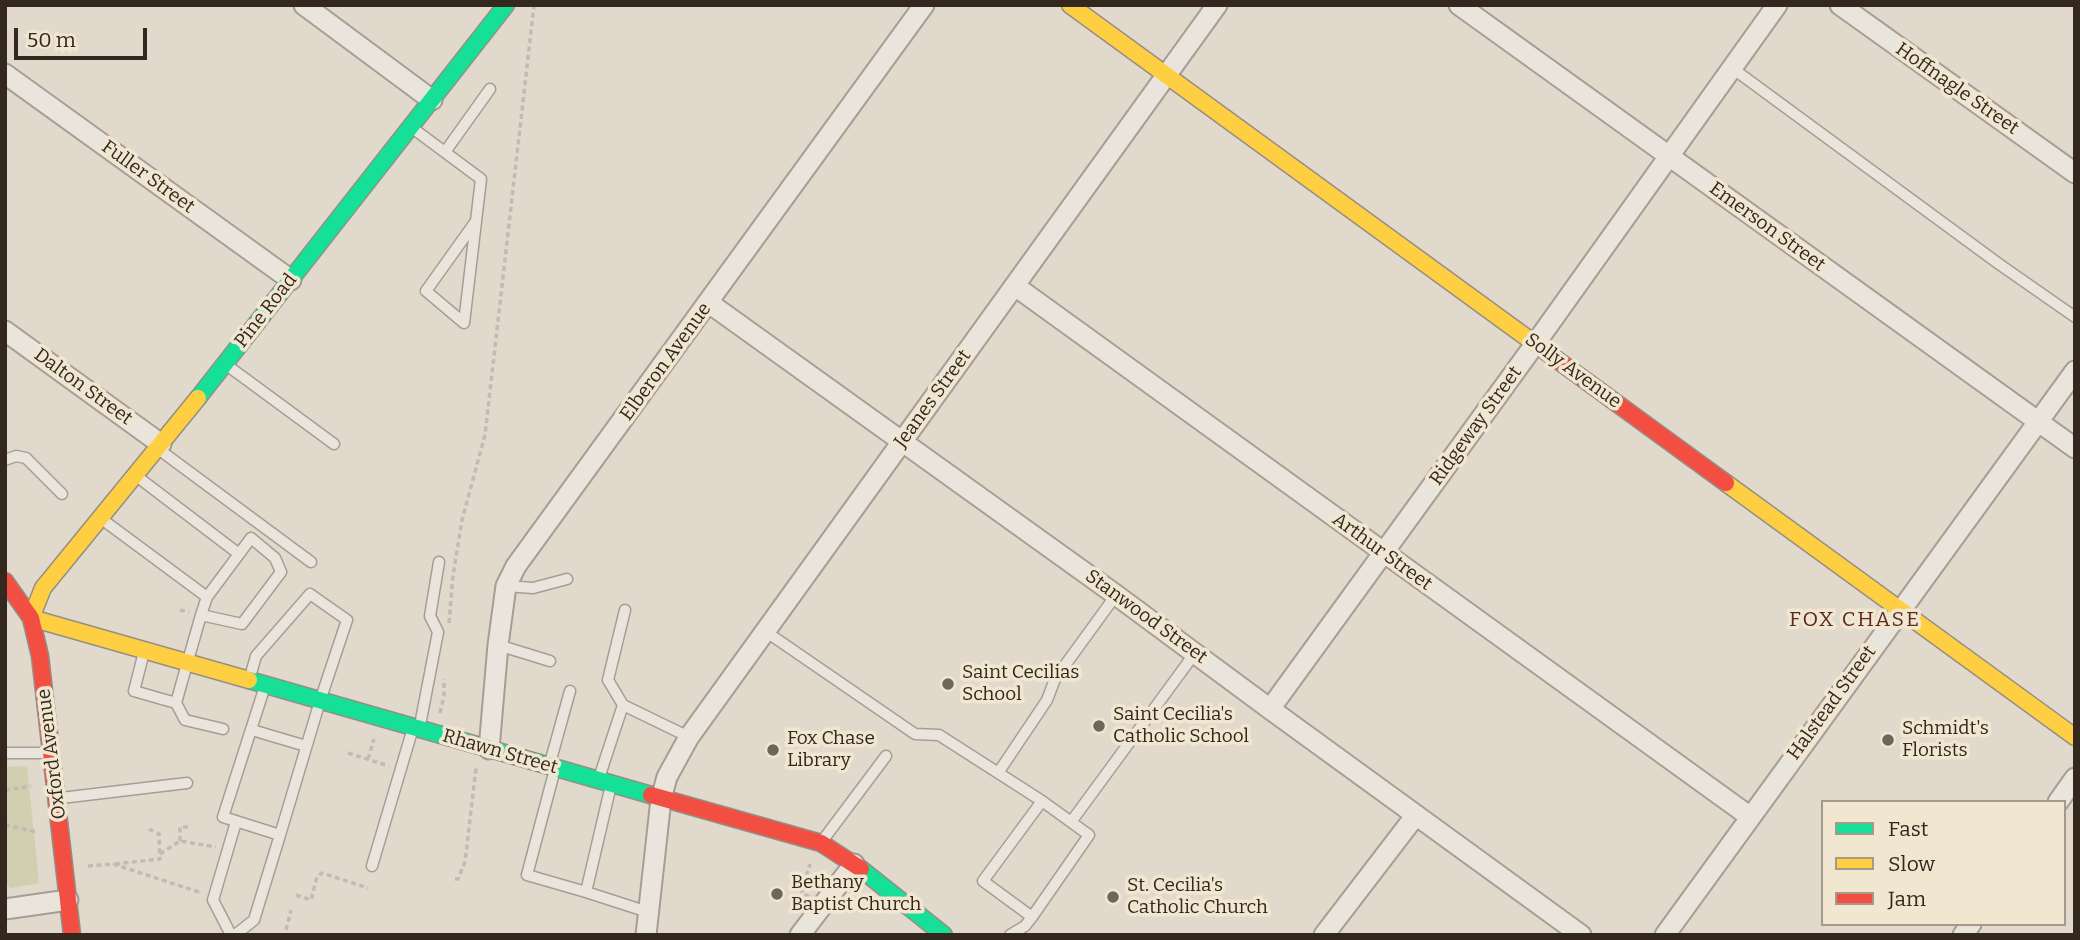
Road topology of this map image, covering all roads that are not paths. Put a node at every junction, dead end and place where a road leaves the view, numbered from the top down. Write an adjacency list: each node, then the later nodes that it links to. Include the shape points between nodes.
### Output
1 (304, 5): 13 (street)
2 (506, 5): 13 (street, Pine Road)
3 (924, 5): 21 (street, Elberon Avenue)
4 (1070, 5): 11 (street, Solly Avenue)
5 (1217, 5): 11 (street, Jeanes Street)
6 (1459, 5): 16 (street, Emerson Street)
7 (1777, 5): 9 (street, Ridgeway Street)
8 (1840, 5): 17 (street, Hoffnagle Street)
9 (1732, 68): 16 (street, Ridgeway Street); 22 (lane)
10 (5, 74): 19 (street, Fuller Street)
11 (1167, 75): 20 (street, Jeanes Street); 24 (street, Solly Avenue)
12 (490, 89): 15 (lane)
13 (432, 100): 14 (street, Pine Road)
14 (411, 127): 15 (lane); 19 (street, Pine Road)
15 (445, 152): 18 (lane, via 481,179)
16 (1670, 157): 24 (street, Ridgeway Street); 27 (street, Emerson Street)
17 (2075, 173)
18 (476, 221): 18 (lane, via 468,285 464,323 426,291)
19 (290, 280): 25 (street, Pine Road)
20 (1015, 286): 28 (street, Jeanes Street); 36 (street, Arthur Street)
21 (709, 303): 28 (street, Stanwood Street); 42 (street, Elberon Avenue, via 516,566)
22 (2075, 317)
23 (5, 331): 30 (street, Dalton Street)
24 (1535, 344): 36 (street, Ridgeway Street); 45 (street, Solly Avenue)
25 (225, 363): 29 (lane); 30 (street, Pine Road)
26 (2075, 371): 27 (street, Halstead Street)
27 (2037, 421): 31 (street, Emerson Street); 45 (street, Halstead Street)
28 (903, 441): 43 (street, Stanwood Street); 49 (street, Jeanes Street)
29 (334, 444)
30 (159, 446): 33 (street, Pine Road); 38 (lane)
31 (2075, 448)
32 (5, 460): 34 (lane, via 26,458)
33 (136, 476): 35 (street, Pine Road); 37 (lane)
34 (62, 494)
35 (101, 519): 44 (lane); 48 (street, Pine Road, via 43,588)
36 (1384, 553): 61 (street, Ridgeway Street); 82 (street, Arthur Street)
37 (239, 554): 44 (lane); 47 (lane, via 251,538 275,558 281,572 242,624)
38 (311, 562)
39 (439, 562): 62 (lane, via 430,616 438,632)
40 (567, 579): 42 (lane, via 533,588)
41 (5, 581): 48 (street, Oxford Avenue)
42 (506, 586): 50 (street, Elberon Avenue)
43 (1116, 594): 52 (street, Stanwood Street); 73 (lane, via 1055,679 1047,700)
44 (207, 597): 47 (lane)
45 (1901, 609): 66 (street, Solly Avenue); 82 (street, Halstead Street)
46 (625, 610): 60 (lane, via 608,680)
47 (201, 615): 54 (lane)
48 (31, 618): 51 (street, Rhawn Street); 70 (street, Oxford Avenue)
49 (765, 631): 65 (street, Jeanes Street); 73 (lane, via 915,734 939,735)
50 (498, 645): 53 (lane); 68 (street, Elberon Avenue)
51 (144, 652): 54 (street, Rhawn Street); 59 (lane, via 134,691)
52 (1195, 653): 61 (street, Stanwood Street); 84 (lane)
53 (550, 661)
54 (187, 664): 55 (street, Rhawn Street); 59 (lane)
55 (249, 681): 56 (street, Rhawn Street); 58 (lane, via 256,656 310,594 347,620)
56 (265, 686): 58 (street, Rhawn Street); 64 (lane)
57 (570, 691): 72 (lane)
58 (320, 701): 62 (street, Rhawn Street); 67 (lane)
59 (176, 704): 63 (lane, via 185,720)
60 (624, 705): 65 (lane); 76 (lane)
61 (1270, 709): 81 (street, Stanwood Street)
62 (416, 728): 68 (street, Rhawn Street); 88 (lane)
63 (223, 729)
64 (252, 730): 67 (lane); 83 (lane, via 223,817)
65 (689, 737): 78 (street, Jeanes Street, via 667,777)
66 (2075, 737)
67 (306, 746): 85 (lane)
68 (489, 749): 72 (street, Rhawn Street)
69 (5, 753): 70 (lane)
70 (52, 754): 77 (street, Oxford Avenue)
71 (886, 757): 86 (lane)
72 (552, 767): 76 (street, Rhawn Street); 89 (lane, via 527,875)
73 (998, 773): 80 (lane)
74 (2075, 778): 79 (street)
75 (187, 783): 77 (lane)
76 (605, 783): 78 (street, Rhawn Street); 89 (lane)
77 (57, 799): 90 (street, Oxford Avenue)
78 (661, 799): 86 (street, Rhawn Street); 92 (street, Jeanes Street)
79 (2059, 800)
80 (1042, 801): 84 (lane); 93 (lane, via 983,881)
81 (1416, 815): 100 (street); 101 (street, Stanwood Street)
82 (1749, 816): 102 (street, Halstead Street)
83 (236, 821): 85 (lane); 96 (lane, via 213,900)
84 (1071, 822): 93 (lane, via 1089,835)
85 (280, 835): 96 (lane, via 254,920)
86 (821, 843): 87 (street, Rhawn Street)
87 (854, 864): 98 (street); 99 (street, Rhawn Street)
88 (372, 866)
89 (586, 892): 92 (lane)
90 (68, 900): 91 (street); 95 (street, Oxford Avenue)
91 (5, 909)
92 (648, 912): 97 (street, Jeanes Street)
93 (1032, 917): 94 (lane)
94 (1017, 933)
95 (72, 935)
96 (233, 935)
97 (646, 935)
98 (800, 935)
99 (944, 935)
100 (1324, 935)
101 (1581, 935)
102 (1665, 935)

